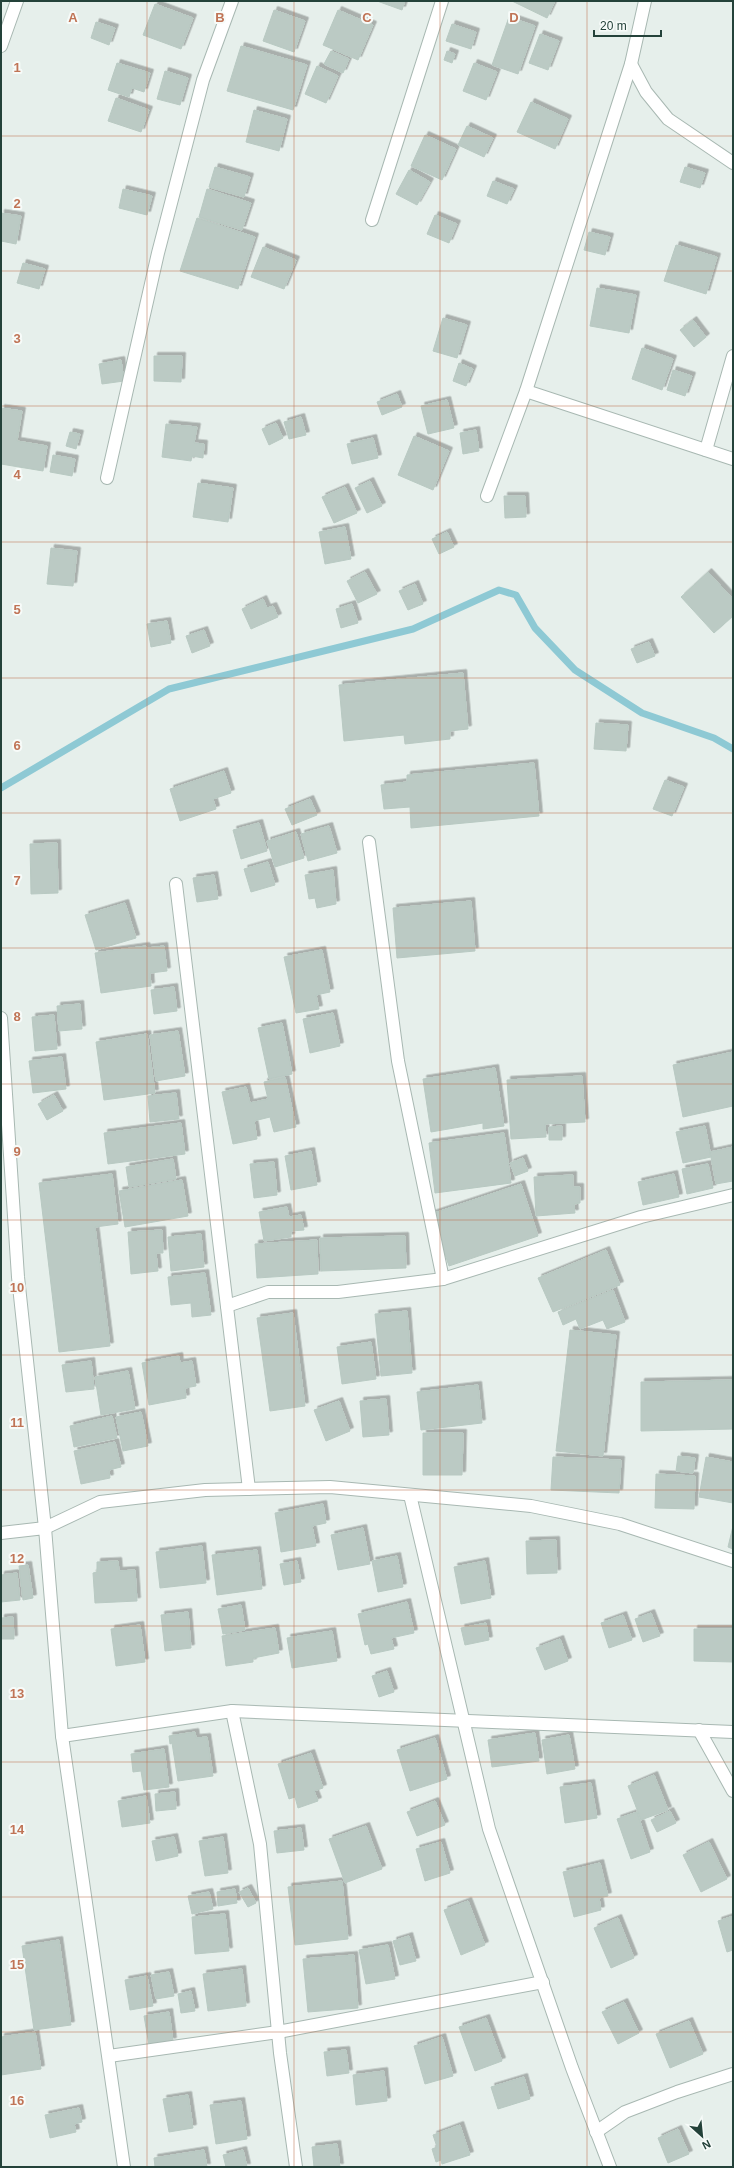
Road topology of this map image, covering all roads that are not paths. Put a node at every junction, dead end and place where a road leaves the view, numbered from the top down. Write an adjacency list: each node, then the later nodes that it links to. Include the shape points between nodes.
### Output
1 (17, 1): 5 (street)
2 (232, 1): 13 (street, via 203,80 166,223)
3 (442, 1): 8 (street)
4 (645, 1): 6 (street)
5 (1, 46)
6 (631, 64): 7 (street, via 646,92 668,119); 10 (street)
7 (733, 163)
8 (372, 220)
9 (733, 356): 11 (street)
10 (526, 390): 11 (street); 14 (street)
11 (706, 450): 12 (street)
12 (733, 459)
13 (107, 478)
14 (487, 496)
15 (369, 842): 19 (street, via 398,1061)
16 (176, 884): 20 (street)
17 (1, 1018): 23 (street, via 18,1277)
18 (733, 1195): 19 (street, via 641,1217)
19 (443, 1279): 20 (street, via 338,1292 268,1292)
20 (227, 1306): 21 (street)
21 (249, 1489): 22 (street, via 330,1487); 23 (street, via 205,1490 100,1502)
22 (410, 1495): 25 (street, via 531,1506 620,1524); 27 (street)
23 (45, 1528): 24 (street); 30 (street)
24 (1, 1533)
25 (733, 1561)
26 (232, 1711): 27 (street); 30 (street); 33 (street, via 260,1844)
27 (462, 1721): 28 (street); 32 (street, via 489,1829)
28 (700, 1730): 29 (street); 31 (street)
29 (733, 1732)
30 (62, 1736): 34 (street)
31 (733, 1791)
32 (543, 1982): 33 (street); 36 (street)
33 (278, 2032): 34 (street); 38 (street)
34 (109, 2056): 37 (street)
35 (733, 2074): 36 (street, via 625,2112)
36 (596, 2132): 39 (street)
37 (124, 2167)
38 (296, 2167)
39 (610, 2167)

